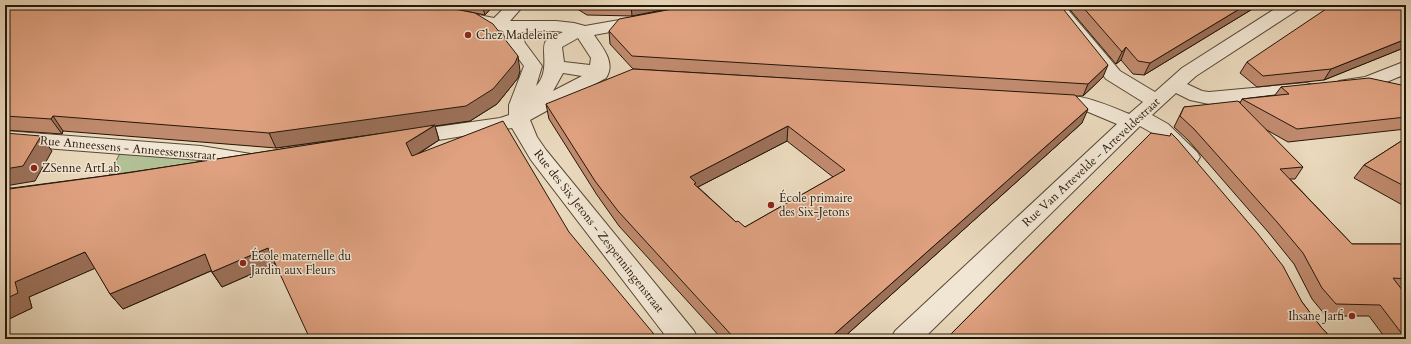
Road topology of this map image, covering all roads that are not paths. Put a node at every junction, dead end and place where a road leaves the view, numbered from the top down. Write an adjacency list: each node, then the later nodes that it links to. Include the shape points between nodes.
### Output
1 (402, 5): 6 (street)
2 (516, 5): 6 (street)
3 (1055, 5): 17 (street, via 1113,75)
4 (1293, 5): 14 (street, Rue Van Artevelde - Arteveldestraat, via 1190,72)
5 (660, 17): 7 (street)
6 (509, 27): 7 (street, via 556,26 574,28); 8 (street); 18 (street, via 514,40 533,66 526,91 519,102)
7 (578, 33): 8 (street); 11 (street, via 600,58)
8 (553, 45): 9 (street)
9 (556, 67): 11 (street); 18 (street, via 547,88)
10 (1406, 67): 13 (street)
11 (594, 72): 12 (street); 18 (street)
12 (619, 76)
13 (1382, 76): 14 (street, via 1369,82 1209,98 1197,96); 15 (street)
14 (1175, 85): 17 (street, Rue Van Artevelde - Arteveldestraat)
15 (1406, 89)
16 (1036, 100): 19 (street, via 1090,105)
17 (1157, 100): 19 (street, Rue Van Artevelde - Arteveldestraat)
18 (525, 109): 21 (street, via 503,124); 26 (street, Rue des Six Jetons - Zespenningenstraat, via 533,146 640,287)
19 (1135, 120): 25 (street, via 1161,129); 27 (street, Rue Van Artevelde - Arteveldestraat)
20 (5, 138): 23 (street, Rue Anneessens - Anneessensstraat, via 193,152)
21 (390, 140)
22 (273, 158): 23 (street)
23 (251, 161): 24 (street)
24 (178, 171)
25 (1204, 175)
26 (684, 339)
27 (905, 339)

